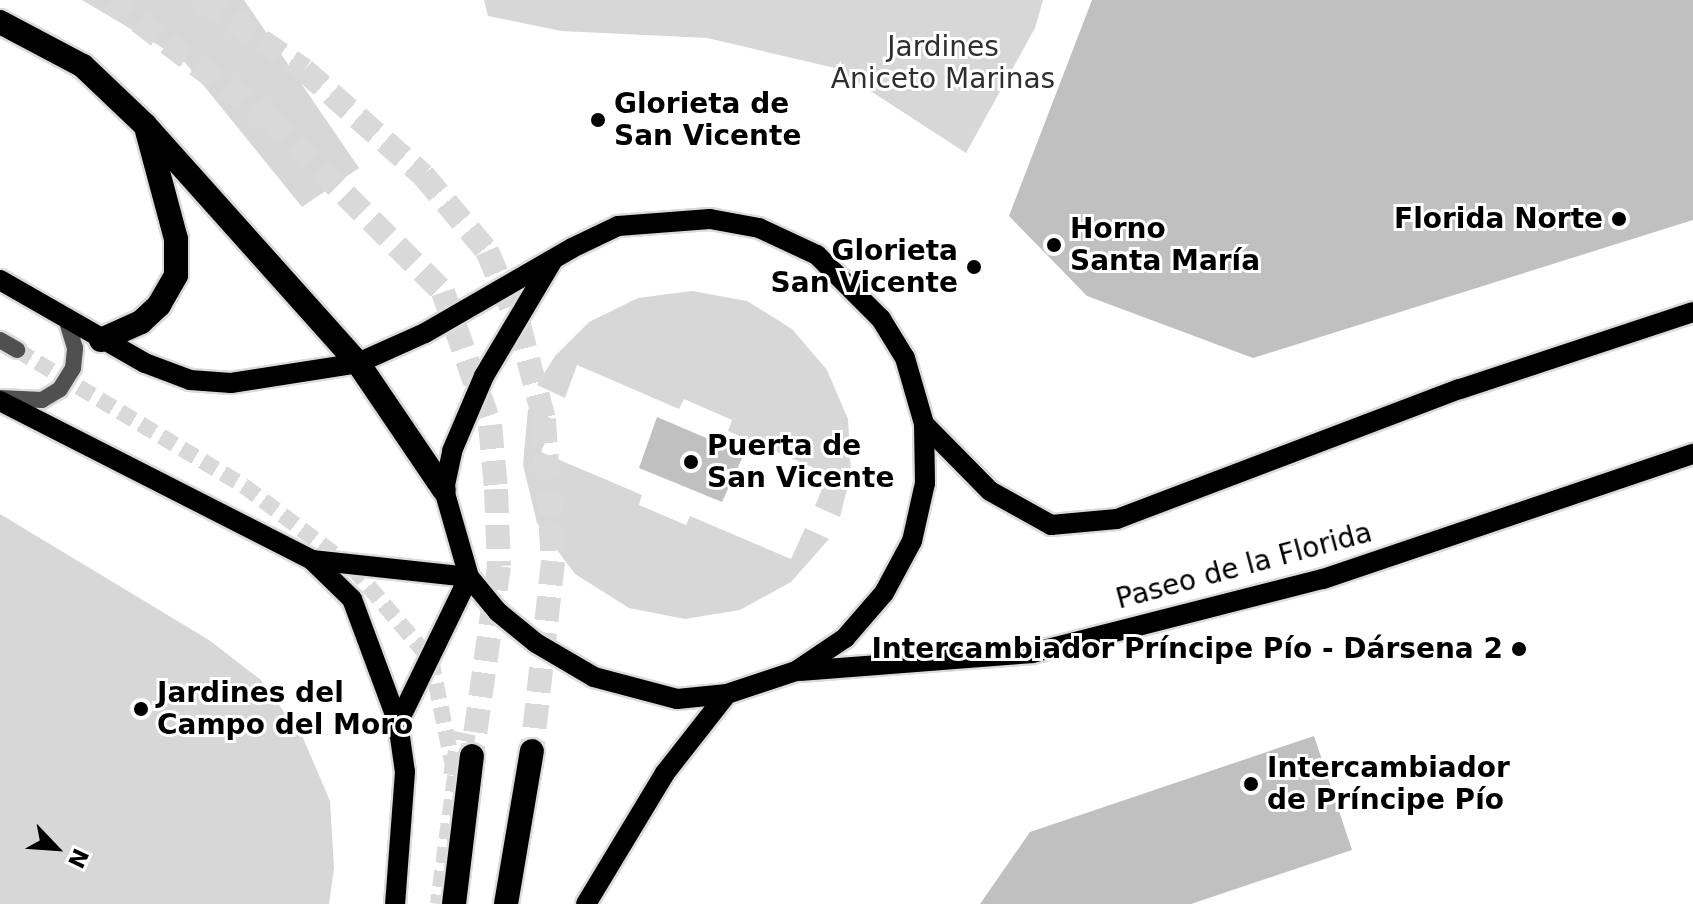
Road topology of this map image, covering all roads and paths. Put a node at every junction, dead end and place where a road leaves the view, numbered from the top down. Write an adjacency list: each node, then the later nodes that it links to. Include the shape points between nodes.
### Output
1 (0, 22): 2 (highway, via 83,66)
2 (145, 125): 8 (highway, via 176,239 176,275 141,322); 10 (highway)
3 (553, 260): 10 (main road, via 425,333); 12 (main road, via 618,226 656,220 710,219 759,228 817,255 881,319 905,358); 14 (main road, via 464,417)
4 (0, 280): 6 (main road)
5 (1693, 312): 12 (main road, via 1460,389 1117,519 1051,525 990,491)
6 (66, 319): 8 (main road); 11 (street, via 75,348 73,368 60,389 42,400)
7 (0, 340): 9 (street)
8 (101, 340): 10 (main road, via 190,380 217,382)
9 (17, 350)
10 (358, 363): 14 (highway)
11 (0, 400): 15 (main road)
12 (924, 424): 17 (main road, via 925,483 905,554 884,593 845,638)
13 (1693, 454): 17 (main road, Paseo de la Florida, via 1323,579 1032,653)
14 (444, 490): 16 (main road)
15 (312, 560): 16 (main road); 19 (main road, via 352,599)
16 (469, 577): 18 (main road, via 498,612 536,643 594,677 677,699); 19 (main road)
17 (796, 671): 18 (main road)
18 (727, 694): 25 (main road, via 665,773)
19 (398, 723): 22 (main road, via 405,772)
20 (532, 751): 24 (highway)
21 (472, 756): 23 (highway)
22 (395, 904)
23 (454, 904)
24 (506, 904)
25 (586, 904)

